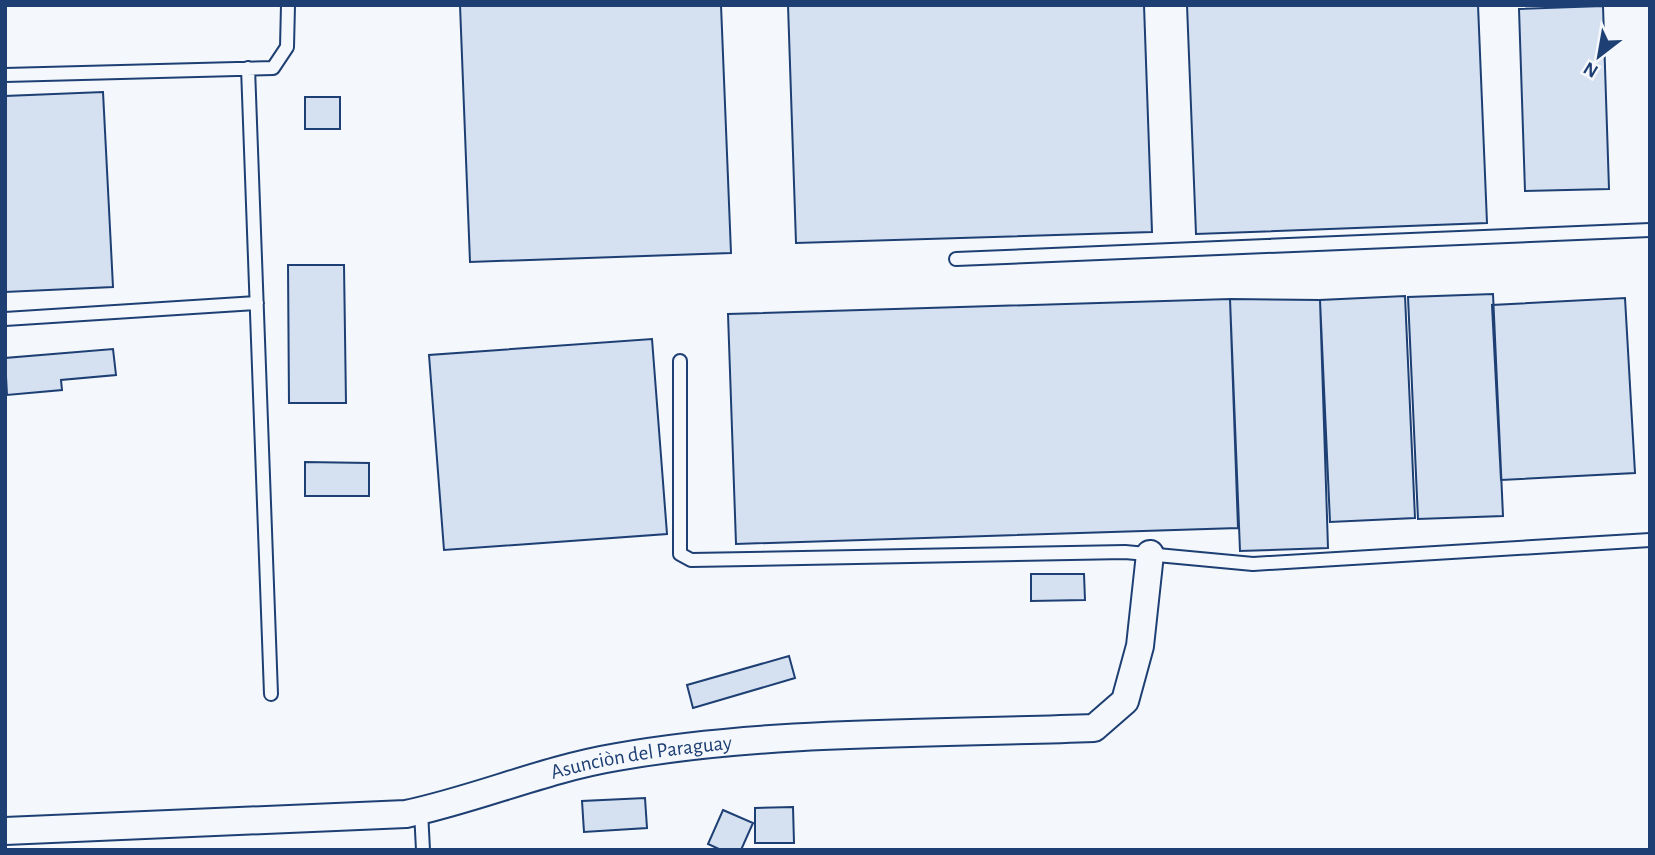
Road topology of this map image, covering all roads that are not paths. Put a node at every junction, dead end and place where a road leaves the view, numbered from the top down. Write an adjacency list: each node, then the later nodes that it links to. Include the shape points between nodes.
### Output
1 (288, 5): 2 (lane, via 287,47 273,68)
2 (248, 68): 3 (lane); 6 (lane)
3 (5, 75)
4 (1650, 230): 5 (lane)
5 (956, 259)
6 (257, 303): 7 (lane); 11 (lane)
7 (5, 319)
8 (680, 361): 10 (lane, via 680,554 691,560)
9 (1650, 540): 10 (lane, via 1252,564)
10 (1150, 554): 12 (street, Asunciòn del Paraguay, via 1140,646 1125,701 1094,728 752,741 681,748 615,757)
11 (271, 694)
12 (421, 811): 13 (street, Asunciòn del Paraguay, via 369,818); 14 (lane)
13 (5, 831)
14 (423, 850)

